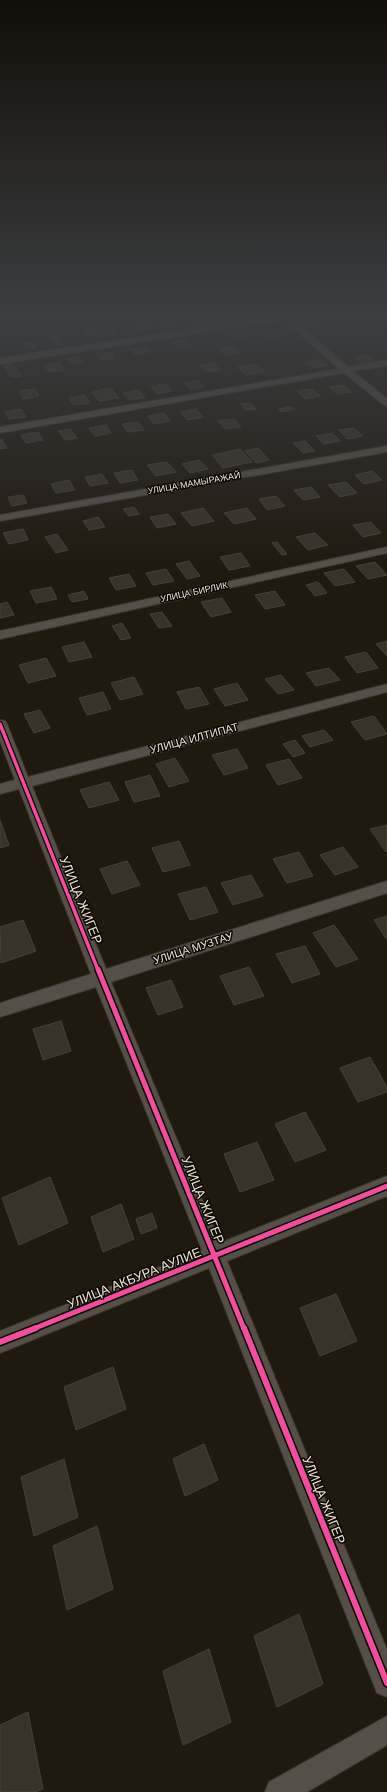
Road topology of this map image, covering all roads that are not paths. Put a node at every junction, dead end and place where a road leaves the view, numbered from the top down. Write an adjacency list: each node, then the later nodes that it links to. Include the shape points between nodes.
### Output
1 (181, 399): 2 (street)
2 (0, 430)
3 (387, 449): 4 (street, УЛИЦА МАМЫРАЖАЙ)
4 (0, 518)
5 (387, 550): 6 (street, УЛИЦА БИРЛИК)
6 (0, 635)
7 (387, 688): 9 (street, УЛИЦА ИЛТИПАТ)
8 (0, 724): 9 (street, УЛИЦА ЖИГЕР)
9 (23, 783): 10 (street, УЛИЦА ИЛТИПАТ); 12 (street, УЛИЦА ЖИГЕР)
10 (0, 789)
11 (387, 886): 12 (street, УЛИЦА МУЗТАУ)
12 (101, 978): 13 (street, УЛИЦА МУЗТАУ); 15 (street, УЛИЦА ЖИГЕР)
13 (0, 1010)
14 (387, 1186): 15 (street, УЛИЦА АКБУРА АУЛИЕ)
15 (215, 1256): 16 (street, УЛИЦА АКБУРА АУЛИЕ); 17 (street, УЛИЦА ЖИГЕР)
16 (0, 1342)
17 (387, 1684)
18 (387, 1730): 19 (street)
19 (279, 1792)

